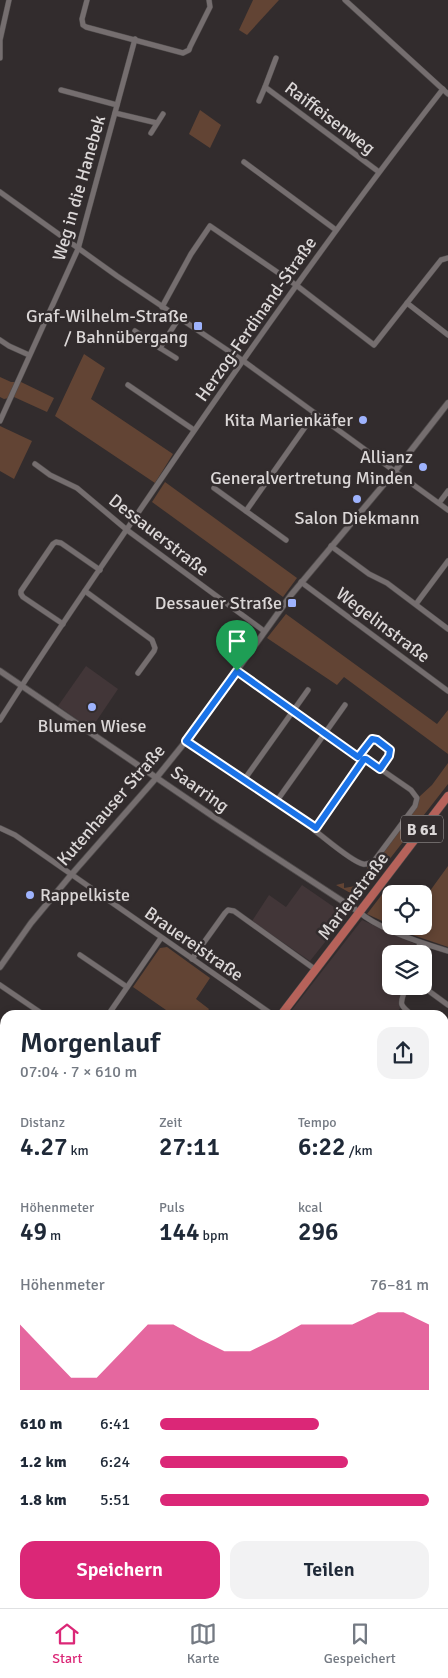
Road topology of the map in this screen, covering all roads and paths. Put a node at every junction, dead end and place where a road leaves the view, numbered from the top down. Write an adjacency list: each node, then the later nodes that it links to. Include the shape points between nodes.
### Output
1 (9, 0): 6 (street, via 0,40)
2 (87, 0): 5 (street, via 83,25)
3 (209, 0): 5 (street, via 210,7 186,52)
4 (344, 0): 9 (street)
5 (135, 39): 13 (street, Weg in die Hanebek)
6 (0, 58)
7 (276, 58): 8 (street, Raiffeisenweg)
8 (265, 87): 12 (street, Raiffeisenweg); 19 (street, Raiffeisenweg)
9 (443, 89): 11 (street); 19 (street, Herzog-Ferdinand-Straße)
10 (61, 90): 13 (street)
11 (448, 94)
12 (259, 101)
13 (117, 105): 14 (street, Weg in die Hanebek)
14 (115, 113): 16 (street); 22 (street, Weg in die Hanebek)
15 (163, 114): 16 (street)
16 (157, 123): 17 (street)
17 (151, 133)
18 (244, 162): 21 (street)
19 (379, 172): 21 (street, Herzog-Ferdinand-Straße)
20 (0, 192): 22 (street)
21 (336, 230): 24 (street, Herzog-Ferdinand-Straße)
22 (78, 249): 26 (street); 32 (street, Weg in die Hanebek)
23 (448, 258): 25 (street, via 441,260)
24 (296, 286): 25 (street, via 374,345); 26 (street, via 210,226); 34 (street, Herzog-Ferdinand-Straße)
25 (407, 303): 29 (street)
26 (162, 307): 27 (street)
27 (179, 318): 31 (street); 34 (street)
28 (135, 331): 31 (street)
29 (448, 335)
30 (0, 340): 32 (street)
31 (160, 348): 33 (street)
32 (29, 355): 38 (street, Weg in die Hanebek)
33 (176, 358)
34 (242, 360): 37 (street); 39 (street, Herzog-Ferdinand-Straße)
35 (128, 385): 39 (street)
36 (448, 403): 41 (street, Kutenhauser Straße)
37 (315, 413): 41 (street); 46 (street)
38 (0, 421)
39 (194, 430): 47 (street, Herzog-Ferdinand-Straße)
40 (35, 464): 47 (street, Dessauerstraße, via 77,488)
41 (395, 471): 44 (street); 49 (street, Kutenhauser Straße)
42 (214, 488): 46 (street)
43 (448, 491): 44 (street)
44 (439, 503): 45 (street)
45 (448, 510)
46 (246, 511): 48 (street)
47 (126, 530): 51 (street, Herzog-Ferdinand-Straße); 57 (street, Dessauerstraße)
48 (286, 540)
49 (331, 546): 52 (street, Kutenhauser Straße); 54 (street)
50 (448, 561): 54 (street)
51 (100, 570): 53 (street, Herzog-Ferdinand-Straße); 55 (street, via 61,543 53,544 21,594)
52 (301, 582): 57 (street, Kutenhauser Straße); 63 (street, Wegelinstraße)
53 (85, 591): 55 (street, Herzog-Ferdinand-Straße); 60 (street, via 152,640 154,651)
54 (416, 604): 56 (street)
55 (63, 624): 61 (street, Herzog-Ferdinand-Straße)
56 (448, 629)
57 (264, 631): 59 (street, Kutenhauser Straße)
58 (0, 671): 61 (street, Saarring)
59 (237, 671): 65 (street); 68 (street, Kutenhauser Straße)
60 (138, 673)
61 (22, 685): 66 (street, Herzog-Ferdinand-Straße); 71 (street, Saarring)
62 (308, 690): 65 (street)
63 (448, 691)
64 (345, 706): 67 (street)
65 (293, 710): 67 (street); 72 (street)
66 (0, 720)
67 (325, 733): 69 (street); 74 (street)
68 (186, 741): 71 (street, Kutenhauser Straße); 72 (street)
69 (361, 759): 70 (street); 70 (street, via 369,741 377,740 391,753); 76 (street)
70 (380, 769): 76 (street, via 411,790 417,802 374,861 366,865 358,863 314,830)
71 (157, 777): 77 (street, Kutenhauser Straße); 78 (street, Saarring)
72 (244, 780): 74 (street)
73 (448, 796): 78 (main road, Marienstraße / B 61)
74 (276, 802): 76 (street)
75 (0, 828): 77 (street, Brauereistraße)
76 (316, 828)
77 (71, 875): 79 (street, Brauereistraße); 84 (street, Kutenhauser Straße)
78 (359, 912): 80 (street); 85 (main road, Marienstraße / B 61)
79 (161, 938): 83 (street, Brauereistraße); 87 (street)
80 (420, 943): 81 (street)
81 (448, 952)
82 (80, 955): 87 (street)
83 (192, 959): 85 (street, via 228,910 234,911); 93 (street, Brauereistraße)
84 (0, 967)
85 (316, 970): 94 (main road, Marienstraße / B 61)
86 (0, 985): 91 (street)
87 (127, 987): 92 (street)
88 (432, 993): 90 (street)
89 (403, 995): 95 (street, via 401,1003)
90 (448, 1005)
91 (37, 1010)
92 (111, 1010)
93 (266, 1010)
94 (285, 1010)
95 (406, 1010)

